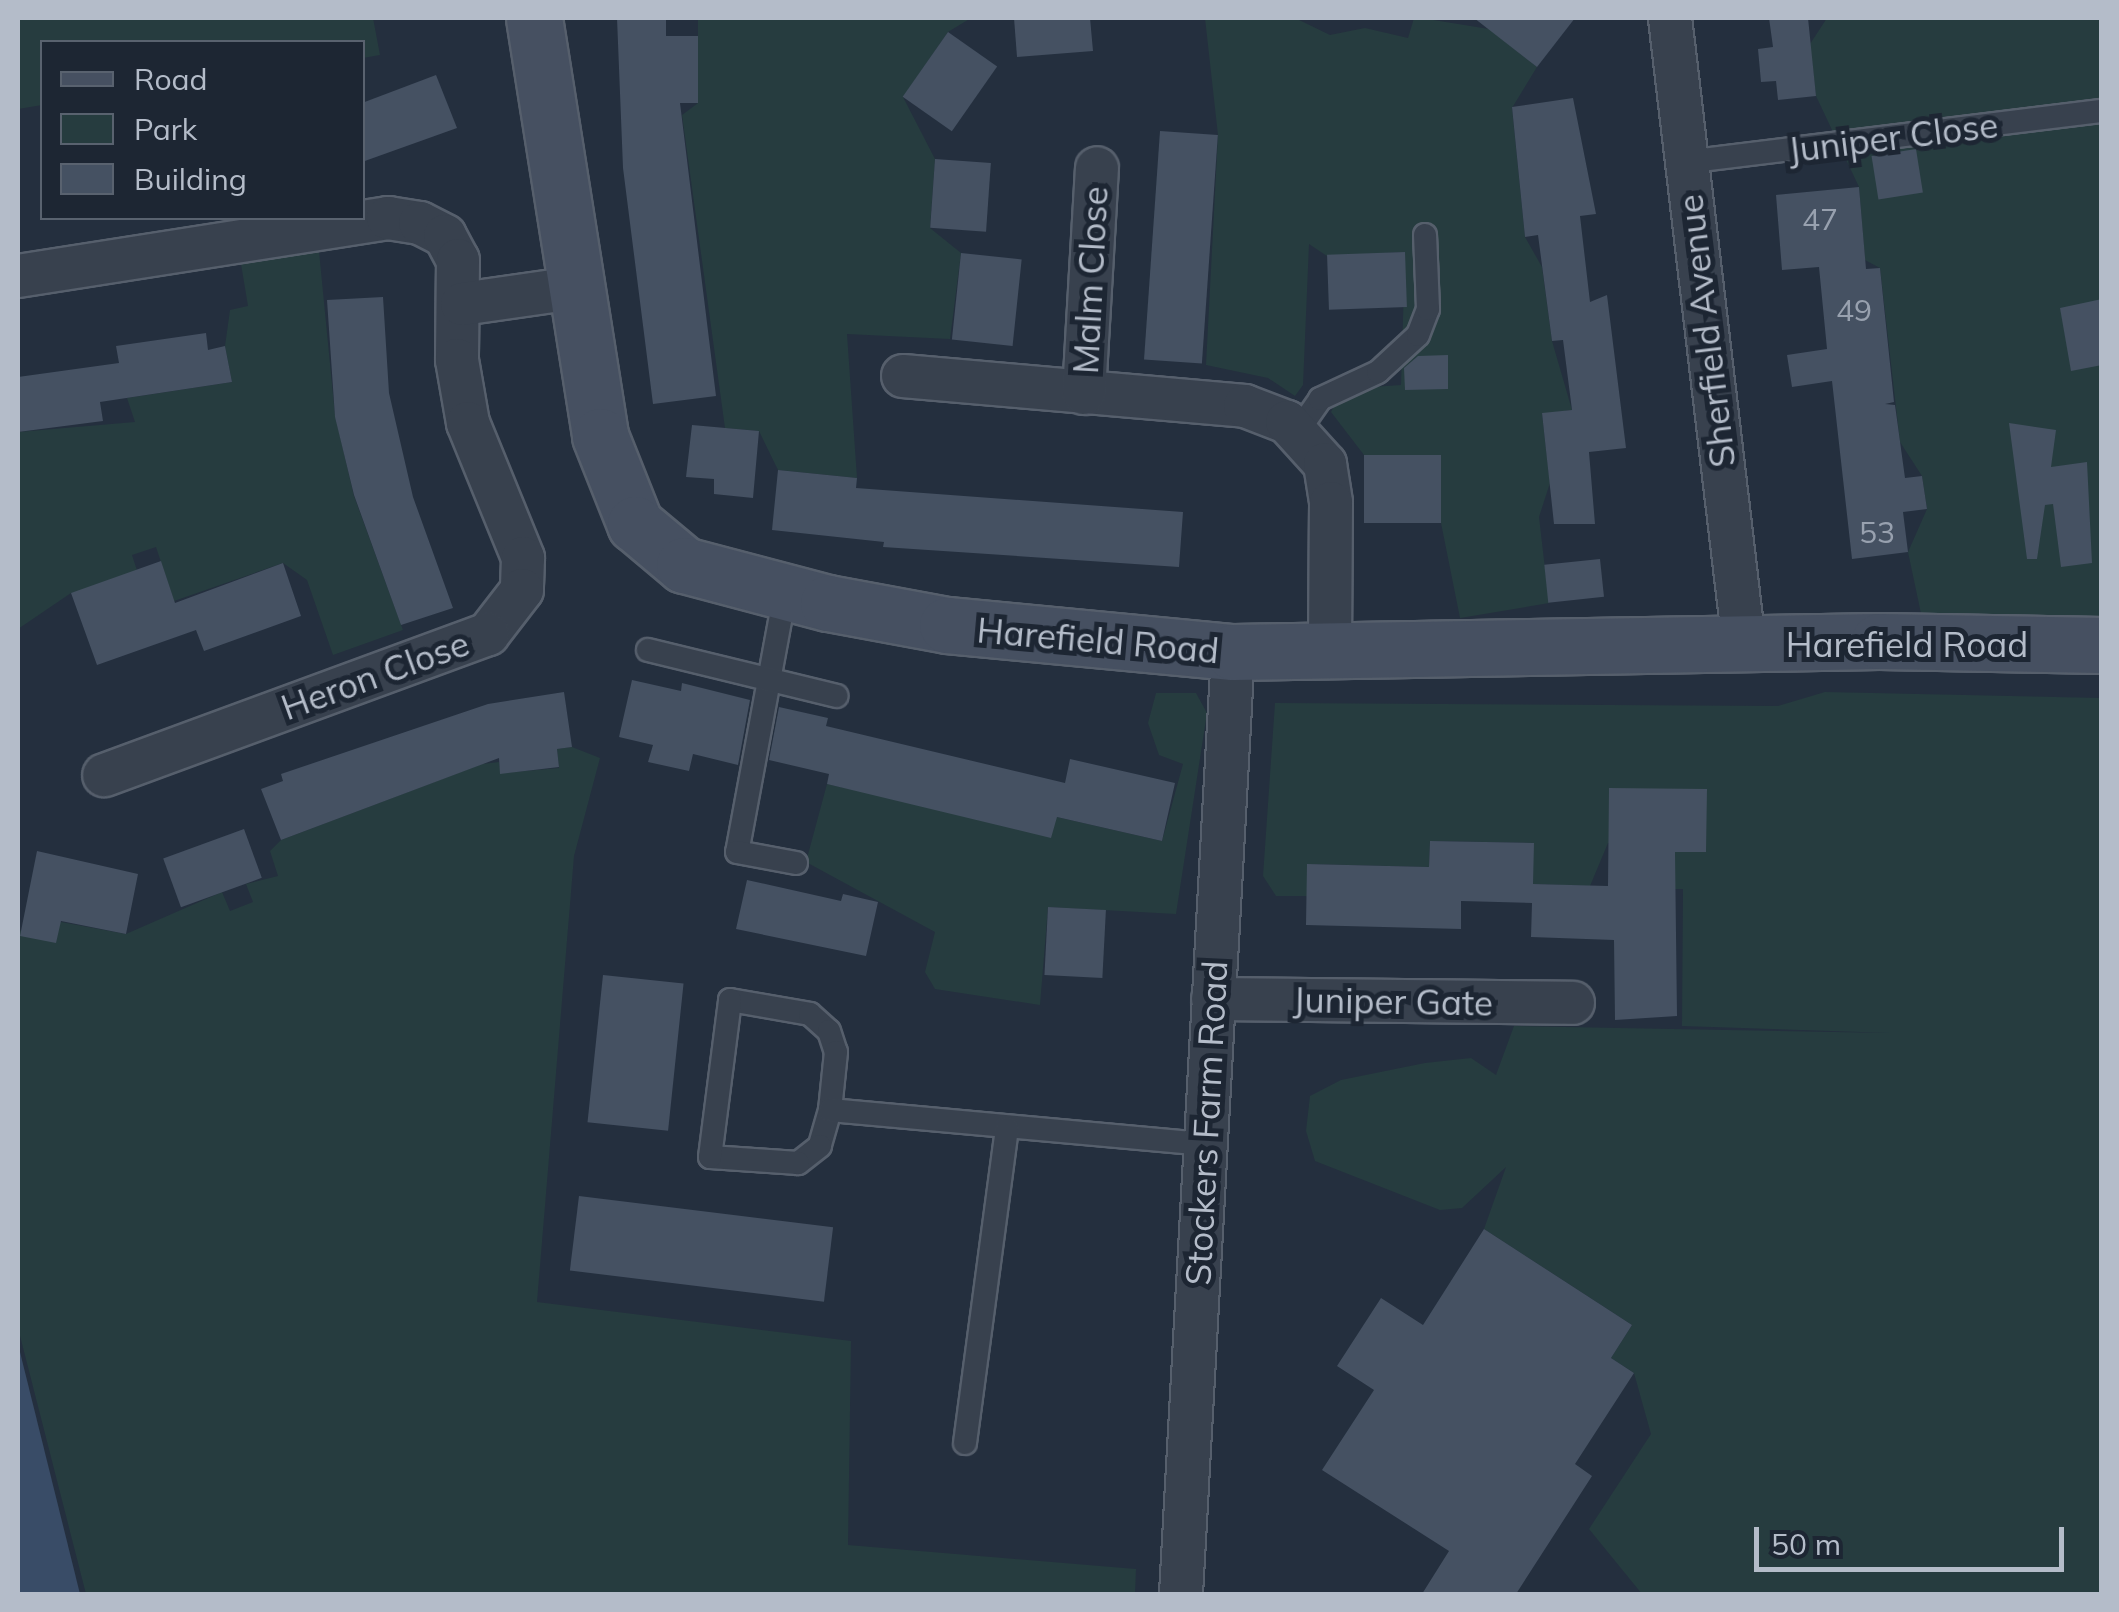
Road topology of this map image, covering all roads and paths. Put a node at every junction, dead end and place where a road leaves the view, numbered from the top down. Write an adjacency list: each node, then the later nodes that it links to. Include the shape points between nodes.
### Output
1 (534, 18): 8 (street, Harefield Road)
2 (1670, 18): 4 (street, Sherfield Avenue)
3 (2102, 112): 4 (lane, Juniper Close)
4 (1686, 162): 14 (street, Sherfield Avenue)
5 (1096, 168): 11 (street, Malm Close)
6 (1425, 235): 12 (lane, via 1428,309 1418,336 1378,372 1330,392)
7 (18, 276): 9 (street, Heron Close, via 388,218 445,236 458,260)
8 (574, 288): 9 (street); 13 (street, Harefield Road, via 600,436 635,524 684,566)
9 (462, 304): 21 (street, Heron Close, via 458,360 468,423 523,558 522,590 508,616 488,634)
10 (904, 376): 11 (street, Malm Close)
11 (1084, 392): 12 (street, Malm Close, via 1245,406)
12 (1298, 431): 18 (street, Malm Close, via 1325,464 1332,503)
13 (786, 594): 17 (street, Harefield Road, via 1050,639); 19 (lane)
14 (1744, 644): 15 (street, Harefield Road); 18 (street, Harefield Road)
15 (2102, 645)
16 (648, 650): 19 (lane)
17 (1232, 652): 18 (street, Harefield Road); 23 (street, Stockers Farm Road)
18 (1330, 653)
19 (770, 680): 20 (lane); 22 (lane, via 737,852)
20 (836, 696)
21 (104, 774)
22 (796, 863)
23 (1213, 1000): 24 (street, Juniper Gate); 27 (street, Stockers Farm Road)
24 (1573, 1004)
25 (830, 1110): 25 (lane, via 820,1146 798,1163 710,1157 730,1000 810,1014 829,1031 836,1052); 26 (lane)
26 (1008, 1128): 27 (lane); 28 (lane)
27 (1202, 1144): 29 (street, Stockers Farm Road)
28 (965, 1443)
29 (1181, 1594)

